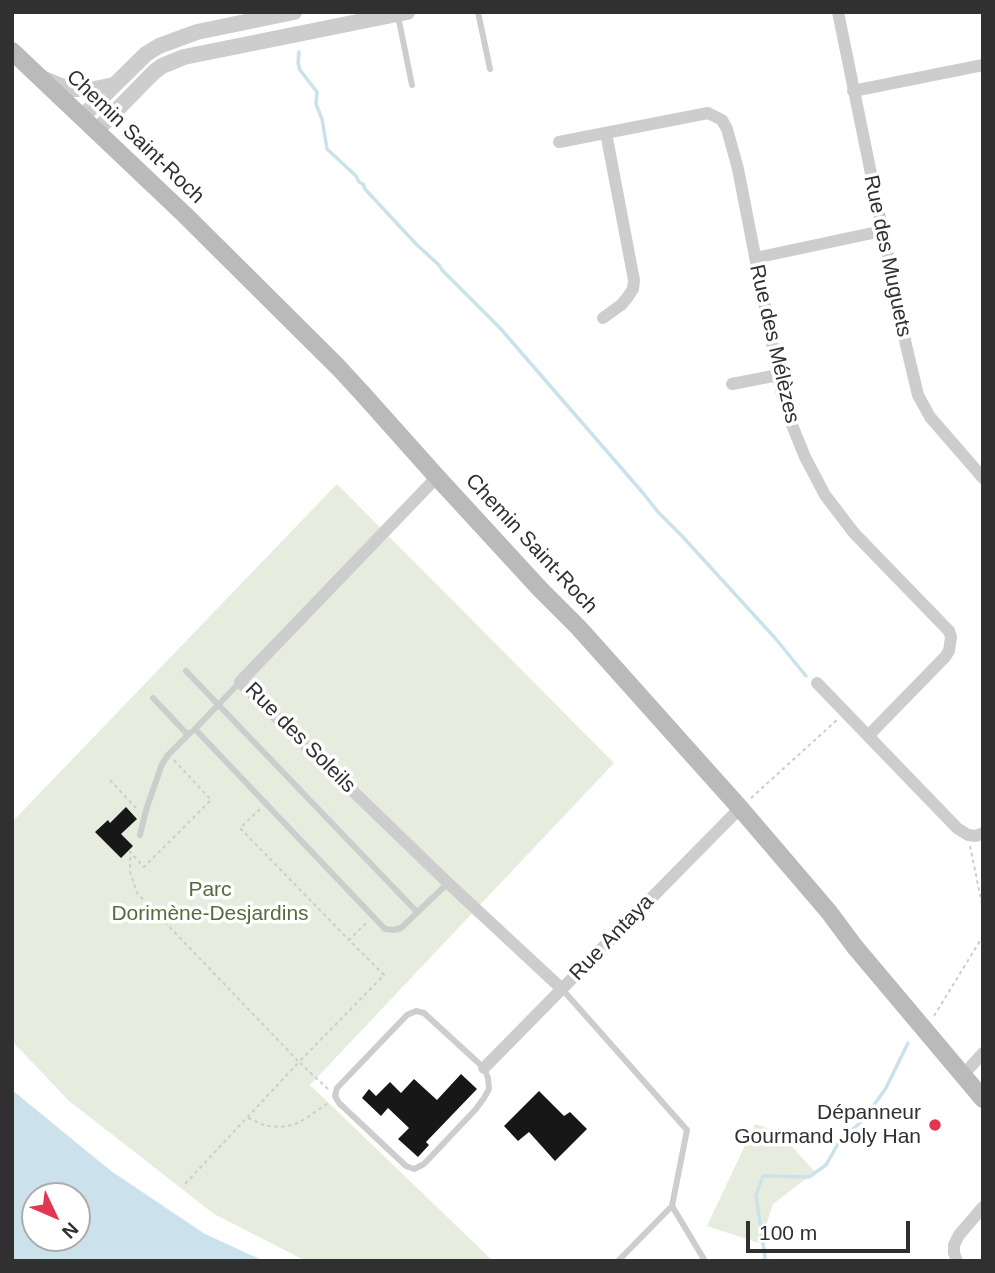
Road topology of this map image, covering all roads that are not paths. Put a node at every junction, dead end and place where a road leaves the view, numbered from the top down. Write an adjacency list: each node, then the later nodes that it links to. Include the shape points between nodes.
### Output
1 (295, 12): 5 (street); 10 (street, via 177,38 146,54)
2 (478, 12): 8 (lane)
3 (838, 12): 12 (street, Rue des Muguets)
4 (403, 13): 5 (street); 11 (lane)
5 (302, 33): 14 (street, via 192,55 162,66)
6 (12, 51): 9 (main road, Chemin Saint-Roch)
7 (983, 65): 12 (street)
8 (489, 69)
9 (39, 76): 10 (street, via 73,89); 13 (main road, Chemin Saint-Roch)
10 (114, 85): 13 (street)
11 (412, 85)
12 (853, 91): 17 (street, Rue des Muguets)
13 (82, 117): 14 (main road, Chemin Saint-Roch)
14 (96, 131): 22 (main road, Chemin Saint-Roch, via 338,367)
15 (606, 133): 16 (street, Rue des Mélèzes); 18 (street, Rue des Mélèzes, via 708,113 722,120 738,169); 19 (street, via 635,280 627,298)
16 (559, 142)
17 (882, 231): 18 (street); 23 (street, Rue des Muguets, via 918,396 930,417)
18 (755, 258): 20 (street, Rue des Mélèzes)
19 (603, 318)
20 (778, 375): 21 (street); 31 (street, Rue des Mélèzes, via 797,441 834,509 950,631 945,657)
21 (732, 384)
22 (437, 477): 25 (street, Rue des Soleils); 32 (main road, Chemin Saint-Roch)
23 (983, 478)
24 (186, 671): 28 (lane)
25 (240, 682): 28 (lane); 35 (street, Rue des Soleils)
26 (817, 683): 31 (street)
27 (153, 698): 30 (lane)
28 (219, 705): 29 (lane); 36 (lane)
29 (195, 729): 30 (lane); 36 (lane, via 386,929 401,928)
30 (188, 735): 34 (lane, via 162,764)
31 (869, 736): 33 (street, via 957,828 968,835)
32 (740, 808): 37 (street, Rue Antaya); 40 (main road, Chemin Saint-Roch)
33 (983, 833)
34 (140, 835)
35 (448, 883): 36 (lane); 37 (street, Rue des Soleils)
36 (417, 912)
37 (562, 989): 39 (street, Rue Antaya); 42 (lane, via 687,1130)
38 (983, 1053): 40 (street)
39 (484, 1068): 39 (lane, via 489,1088 484,1098 424,1164 414,1169 335,1096 337,1088 407,1015 416,1012 424,1013)
40 (963, 1075): 41 (main road, Chemin Saint-Roch)
41 (983, 1099)
42 (672, 1206): 44 (lane); 45 (lane)
43 (983, 1207): 46 (street, via 954,1245)
44 (618, 1261)
45 (705, 1261)
46 (957, 1261)

